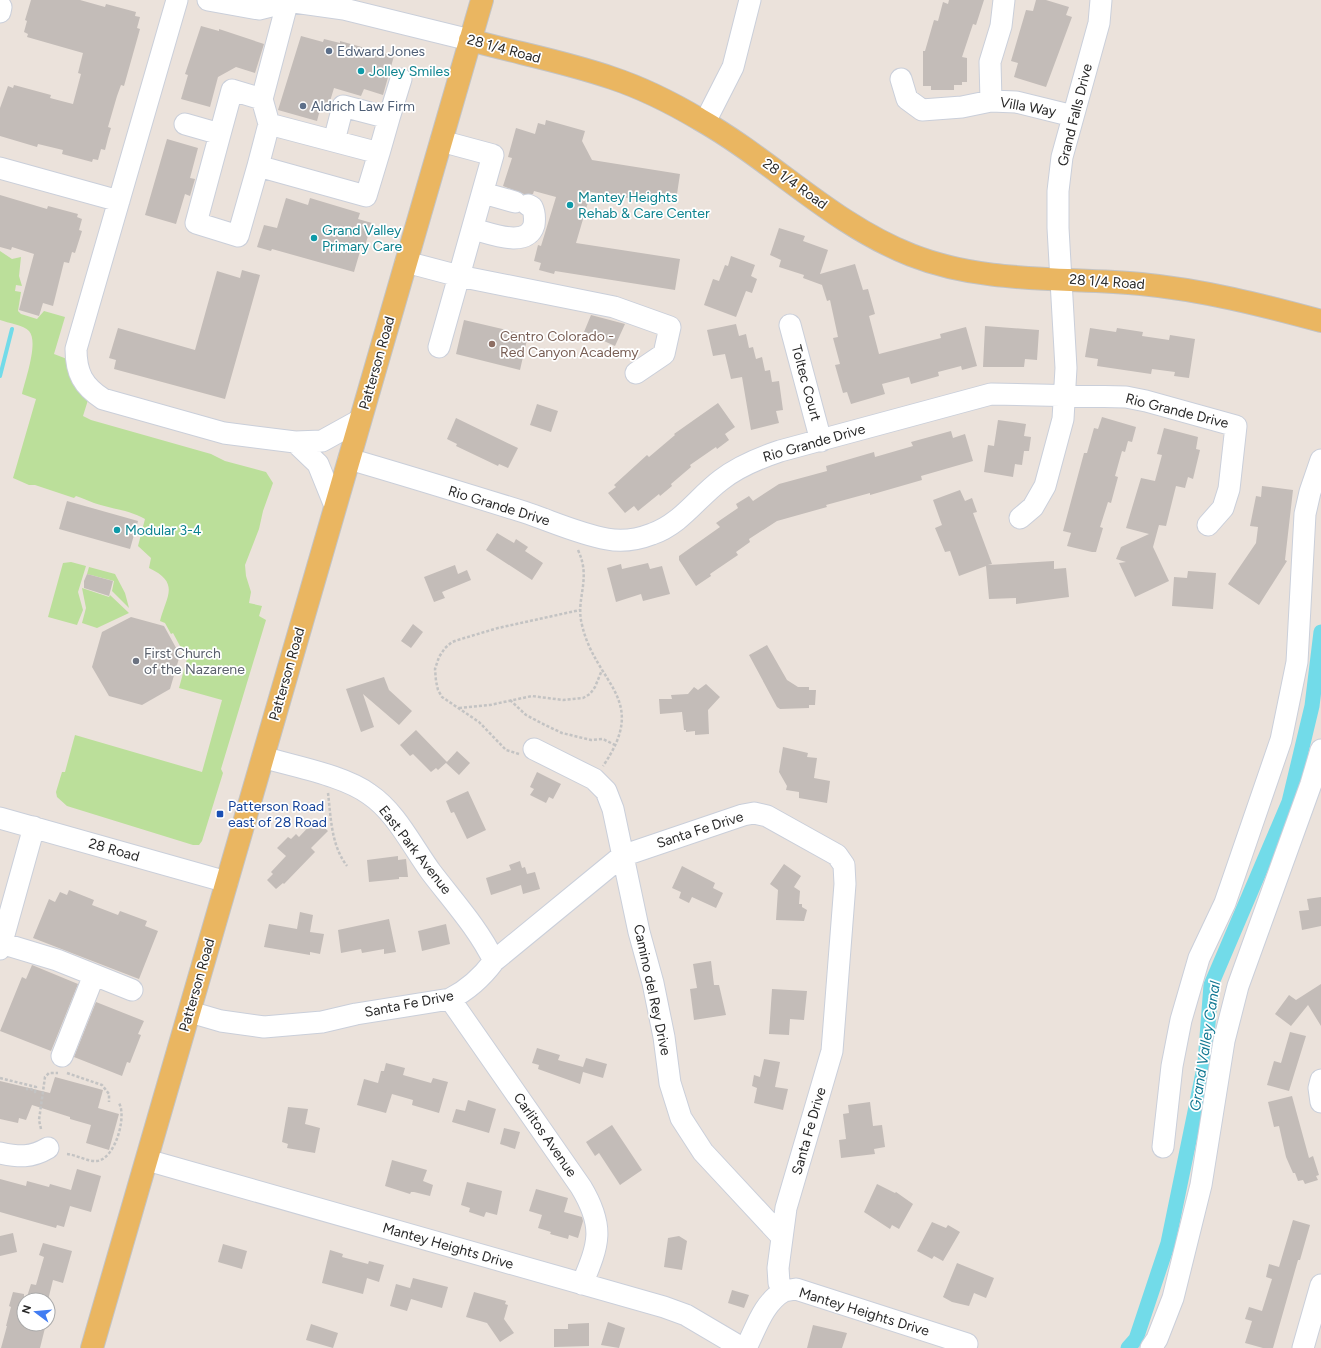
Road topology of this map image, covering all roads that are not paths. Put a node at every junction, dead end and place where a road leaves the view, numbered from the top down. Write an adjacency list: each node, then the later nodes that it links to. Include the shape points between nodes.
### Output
1 (177, 0): 25 (street)
2 (208, 0): 3 (street, via 259,9)
3 (283, 0): 8 (street, 28 1/4 Road, via 363,13); 11 (street)
4 (482, 0): 8 (main road, Patterson Road)
5 (750, 0): 15 (street, via 733,67)
6 (1004, 0): 12 (street, Villa Way, via 1001,26 990,62)
7 (1102, 0): 13 (street, Grand Falls Drive, via 1099,23)
8 (470, 40): 15 (main road, 28 1/4 Road, via 614,78 673,104); 20 (main road, Patterson Road)
9 (401, 79): 14 (street)
10 (901, 80): 12 (street, via 907,99 922,110 962,107)
11 (262, 98): 17 (street); 18 (street, via 232,90)
12 (991, 101): 13 (street, Villa Way, via 1016,102)
13 (1073, 116): 29 (street, Grand Falls Drive, via 1062,157 1058,191)
14 (389, 118): 19 (street, via 343,106); 21 (street)
15 (705, 122): 29 (main road, 28 1/4 Road, via 770,165 850,224 891,247 931,262 971,272 1016,278)
16 (185, 124): 18 (street)
17 (269, 124): 19 (street); 22 (street)
18 (220, 134): 22 (street, via 196,223 238,236)
19 (334, 141): 21 (street)
20 (441, 141): 24 (street, via 493,155); 27 (main road, Patterson Road)
21 (379, 153): 22 (street, via 366,196)
22 (258, 166)
23 (0, 168): 25 (street)
24 (483, 194): 26 (street); 26 (street, via 532,207 535,219 532,229 526,236 515,239)
25 (119, 201): 37 (street, via 76,349 76,364 82,379 103,399 224,433)
26 (473, 229): 28 (street)
27 (406, 262): 28 (street); 35 (main road, Patterson Road)
28 (460, 276): 32 (street); 33 (street, via 614,307 670,327 664,354)
29 (1060, 279): 30 (main road, 28 1/4 Road, via 1143,284 1189,291 1261,305); 34 (street, Grand Falls Drive, via 1066,368)
30 (1321, 321)
31 (790, 325): 36 (street, Toltec Court)
32 (439, 347)
33 (636, 373)
34 (1064, 395): 36 (street, Rio Grande Drive, via 991,394); 41 (street, Grand Falls Drive, via 1063,419 1045,486 1033,507); 42 (street, Rio Grande Drive, via 1126,397 1236,426 1229,489 1223,508)
35 (360, 420): 37 (street, via 328,440); 38 (main road, Patterson Road)
36 (822, 441): 38 (street, Rio Grande Drive, via 754,460 720,481 673,523 653,534 631,540 608,540)
37 (295, 442): 40 (street, via 318,464)
38 (349, 459): 40 (main road, Patterson Road)
39 (1321, 460): 60 (street, via 1305,514 1298,662 1282,740 1225,903 1199,958 1181,1020 1172,1066)
40 (335, 506): 45 (main road, Patterson Road)
41 (1020, 518)
42 (1208, 525)
43 (534, 749): 48 (street, Camino del Rey Drive, via 594,779 606,791 613,809)
44 (1321, 750): 72 (street, via 1238,986 1224,1041 1201,1185 1173,1298)
45 (264, 757): 49 (main road, Patterson Road); 51 (street, East Park Avenue, via 351,784 370,794 384,808 472,924)
46 (0, 818): 47 (street, 28 Road)
47 (34, 827): 49 (street, 28 Road); 50 (street)
48 (622, 856): 51 (street, Santa Fe Drive); 63 (street, Camino del Rey Drive, via 653,983 670,1083 681,1118 703,1152); 63 (street, Santa Fe Drive, via 754,813 767,816 837,855 844,865 845,884 832,1051 786,1208)
49 (227, 882): 55 (main road, Patterson Road)
50 (1, 946): 52 (street, via 57,960)
51 (494, 961): 54 (street, Santa Fe Drive, via 483,975)
52 (94, 975): 53 (street); 56 (street)
53 (132, 990)
54 (450, 999): 55 (street, Santa Fe Drive, via 322,1022 264,1027 221,1021); 64 (street, Carlitos Avenue, via 592,1206 597,1227 597,1245)
55 (190, 1012): 62 (main road, Patterson Road)
56 (62, 1056)
57 (1321, 1080): 58 (street)
58 (1321, 1102)
59 (52, 1144): 61 (street, via 36,1155)
60 (1163, 1147)
61 (0, 1153)
62 (147, 1160): 64 (street, Mantey Heights Drive); 69 (main road, Patterson Road)
63 (782, 1237): 66 (street, Santa Fe Drive, via 778,1268)
64 (582, 1284): 70 (street, Mantey Heights Drive, via 686,1315)
65 (1321, 1285): 67 (street)
66 (784, 1291): 68 (street, Mantey Heights Drive, via 796,1289); 71 (street, via 774,1296)
67 (1316, 1323): 73 (street)
68 (967, 1344)
69 (92, 1348)
70 (742, 1348)
71 (746, 1348)
72 (1151, 1348)
73 (1303, 1348)

